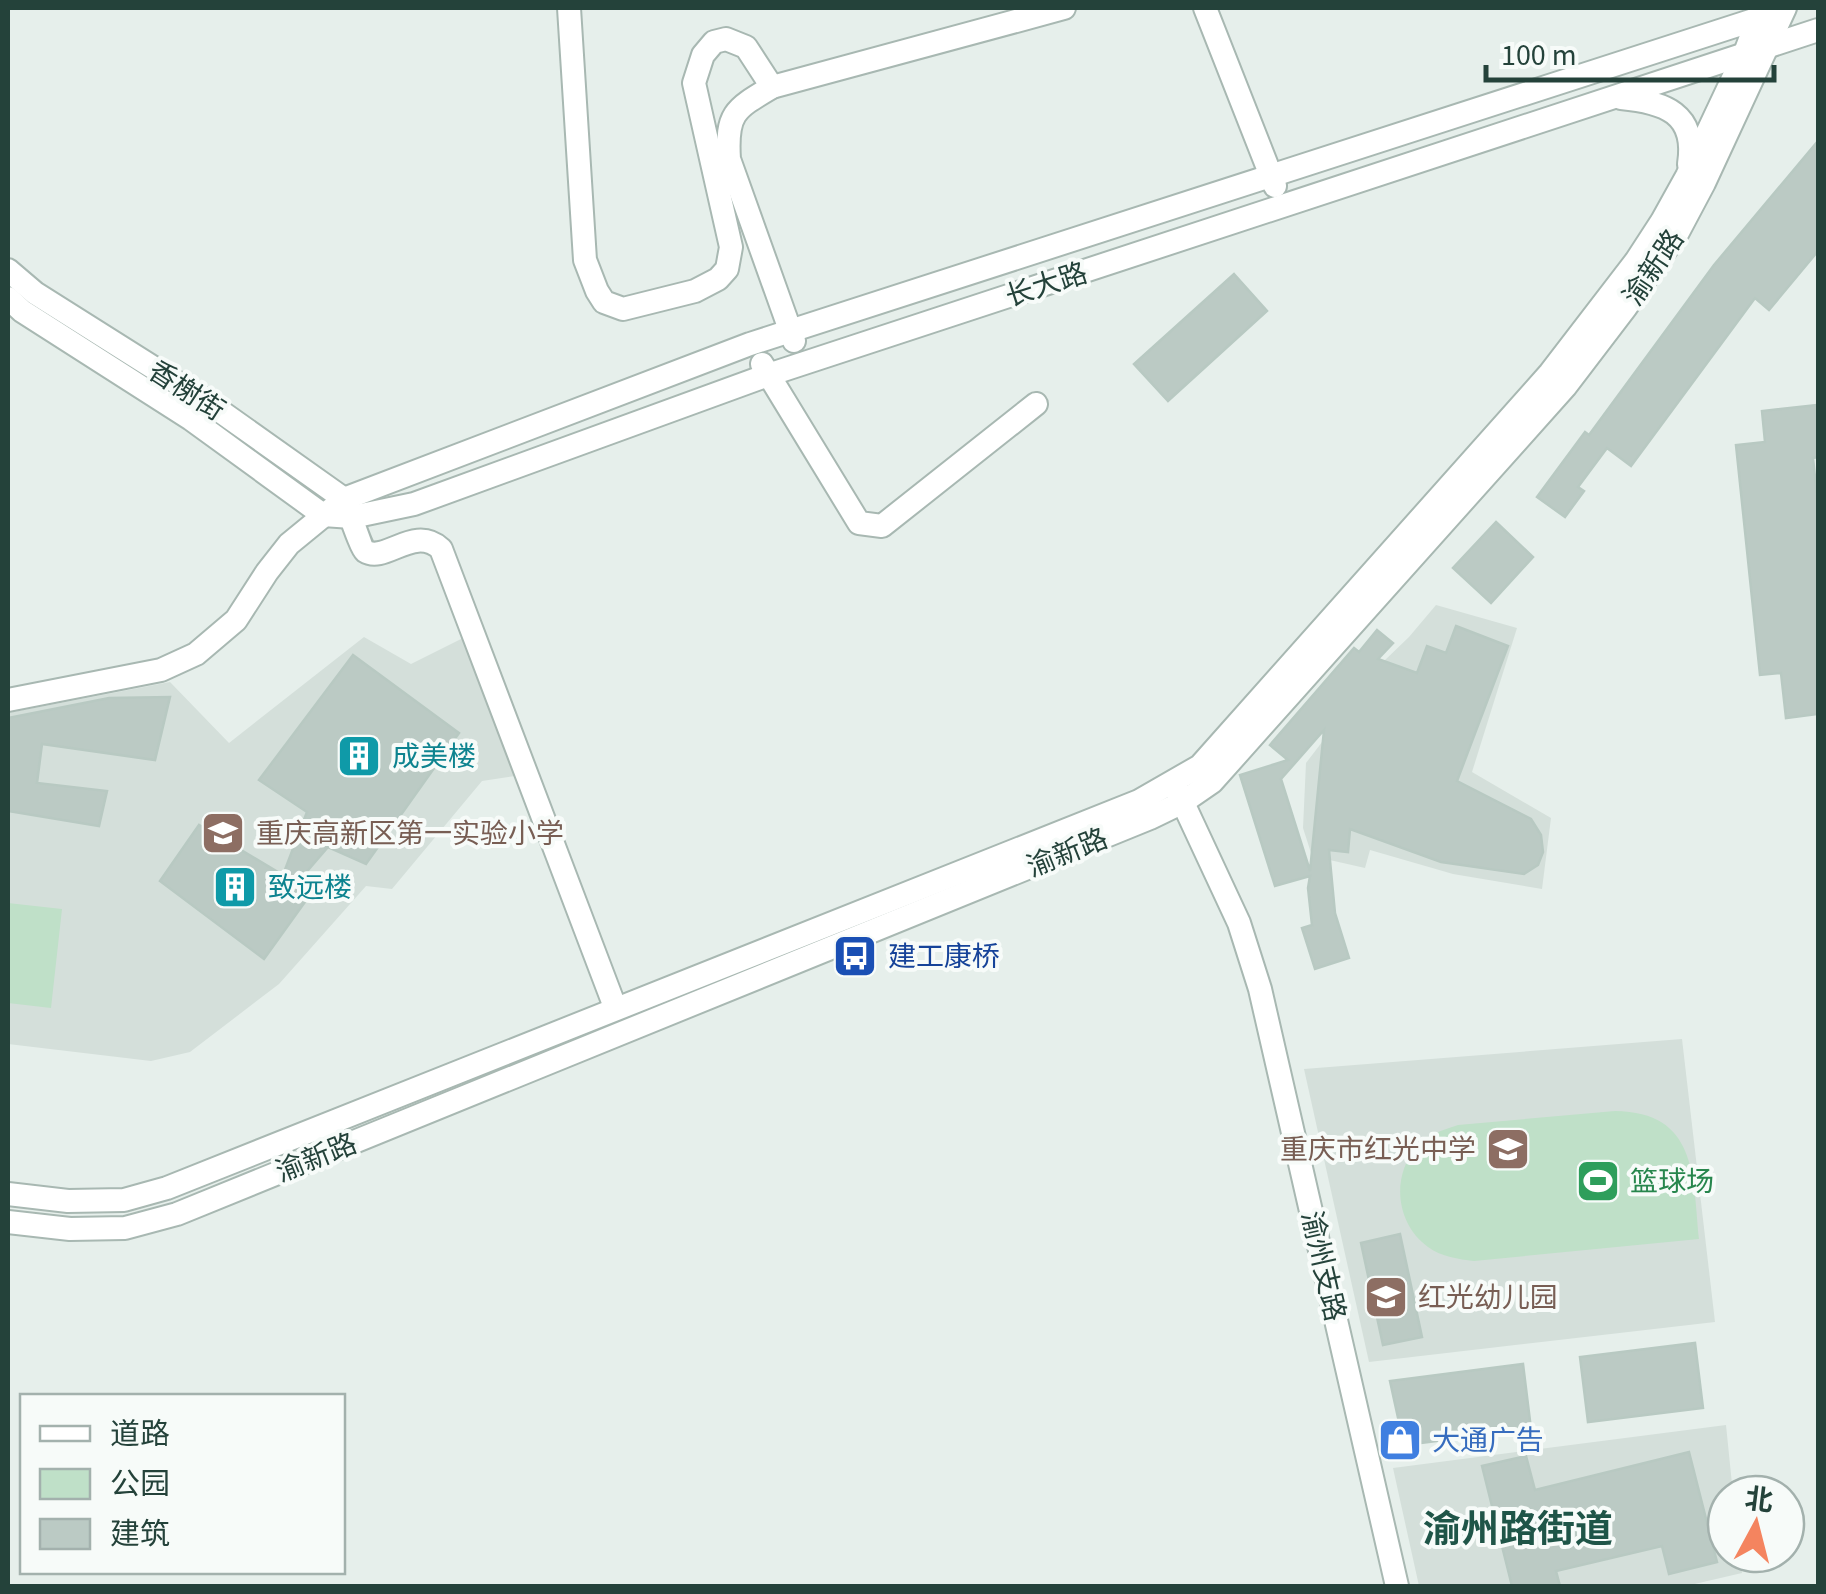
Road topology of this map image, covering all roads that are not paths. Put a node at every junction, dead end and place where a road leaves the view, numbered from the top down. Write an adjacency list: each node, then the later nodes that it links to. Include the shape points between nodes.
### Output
1 (569, 8): 8 (street, via 585,260 604,302 624,309 718,280 731,247 694,83 703,55 726,39 746,47)
2 (1064, 8): 8 (street)
3 (1205, 8): 10 (street)
4 (1776, 10): 6 (street, 渝新路); 7 (street, 渝新路); 10 (street, 长大路)
5 (1818, 30): 6 (street, 长大路)
6 (1769, 45): 7 (street, 长大路); 23 (street, 渝新路, via 1678,232 1565,387 1212,782)
7 (1745, 53): 9 (street, 长大路); 11 (street, 渝新路)
8 (772, 87): 15 (street, via 738,107 727,134 728,159)
9 (1612, 97): 11 (street, via 1650,101 1685,124); 12 (street, 长大路)
10 (1271, 176): 12 (street); 15 (street, 长大路)
11 (1687, 176): 23 (street, 渝新路, via 1636,261 1550,373)
12 (1284, 207): 17 (street, 长大路)
13 (8, 270): 20 (street, 香榭街, via 203,399)
14 (8, 298): 21 (street, 香榭街, via 192,418)
15 (791, 331): 16 (street, 长大路); 17 (street)
16 (750, 344): 18 (street); 20 (street, 长大路)
17 (802, 364): 18 (street, 长大路)
18 (768, 375): 19 (street, via 859,523 882,526); 20 (street, 长大路, via 414,504)
19 (1036, 404)
20 (348, 508): 21 (street); 24 (street, 香榭街, via 366,552 423,539 440,549)
21 (322, 515): 22 (street, via 266,572 236,620 196,654 161,670)
22 (8, 700)
23 (1178, 792): 24 (street, 渝新路, via 1139,800); 26 (street, 渝新路, via 1132,826 177,1214 125,1228); 27 (street, 渝州支路, via 1260,989)
24 (616, 1008): 25 (street, 渝新路, via 167,1188 124,1200)
25 (8, 1194)
26 (8, 1222)
27 (1397, 1586)

